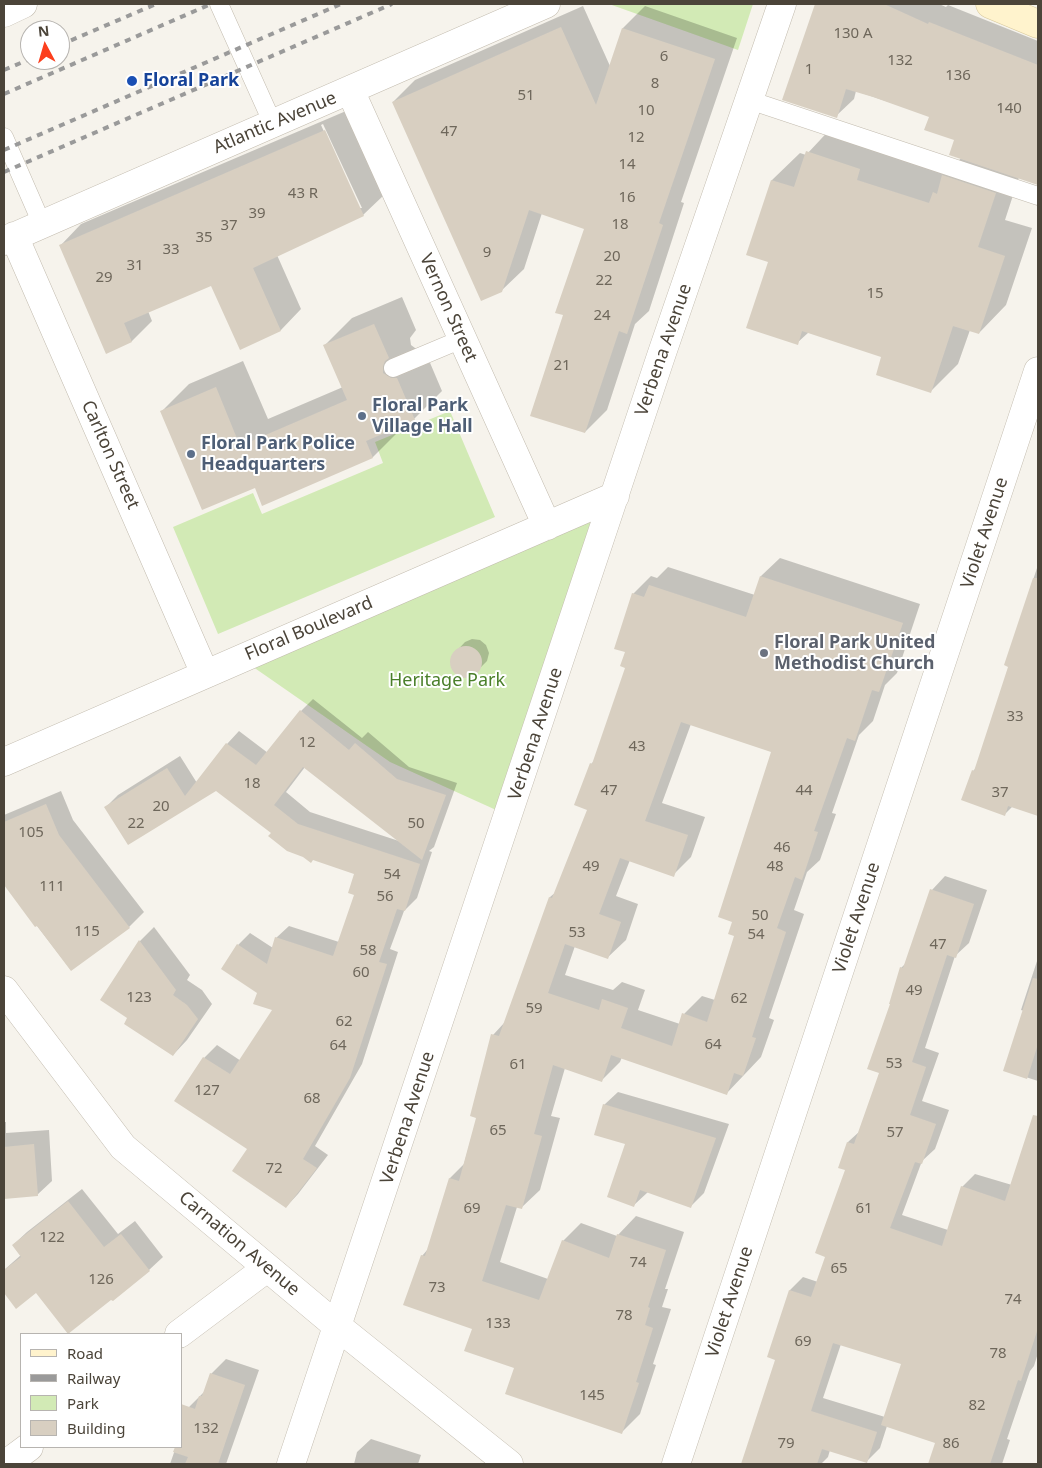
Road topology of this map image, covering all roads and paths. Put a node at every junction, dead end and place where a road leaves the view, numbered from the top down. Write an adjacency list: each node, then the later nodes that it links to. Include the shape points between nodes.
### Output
1 (23, 4): 6 (street)
2 (219, 4): 10 (lane)
3 (546, 4): 8 (street, Atlantic Avenue)
4 (782, 4): 9 (street, Verbena Avenue)
5 (990, 4): 7 (main road)
6 (4, 13)
7 (1038, 24)
8 (350, 90): 10 (street, Atlantic Avenue); 15 (street, Vernon Street)
9 (749, 100): 12 (lane); 18 (street, Verbena Avenue)
10 (273, 124): 13 (street, Atlantic Avenue)
11 (4, 137): 13 (lane)
12 (1038, 196)
13 (42, 224): 14 (street, Atlantic Avenue)
14 (9, 238): 20 (street, Carlton Street)
15 (462, 338): 16 (lane); 19 (street, Vernon Street)
16 (393, 368)
17 (1038, 371): 30 (street, Violet Avenue)
18 (615, 496): 19 (street, Floral Boulevard); 24 (street, Verbena Avenue)
19 (547, 526): 20 (street, Floral Boulevard)
20 (206, 674): 21 (street, Floral Boulevard)
21 (4, 762)
22 (4, 990): 23 (street, Carnation Avenue, via 123,1147)
23 (267, 1268): 24 (street, Carnation Avenue); 25 (street)
24 (336, 1326): 28 (street, Verbena Avenue); 29 (street, Carnation Avenue)
25 (180, 1333)
26 (28, 1448): 27 (street)
27 (6, 1464)
28 (291, 1464)
29 (509, 1464)
30 (676, 1464)

